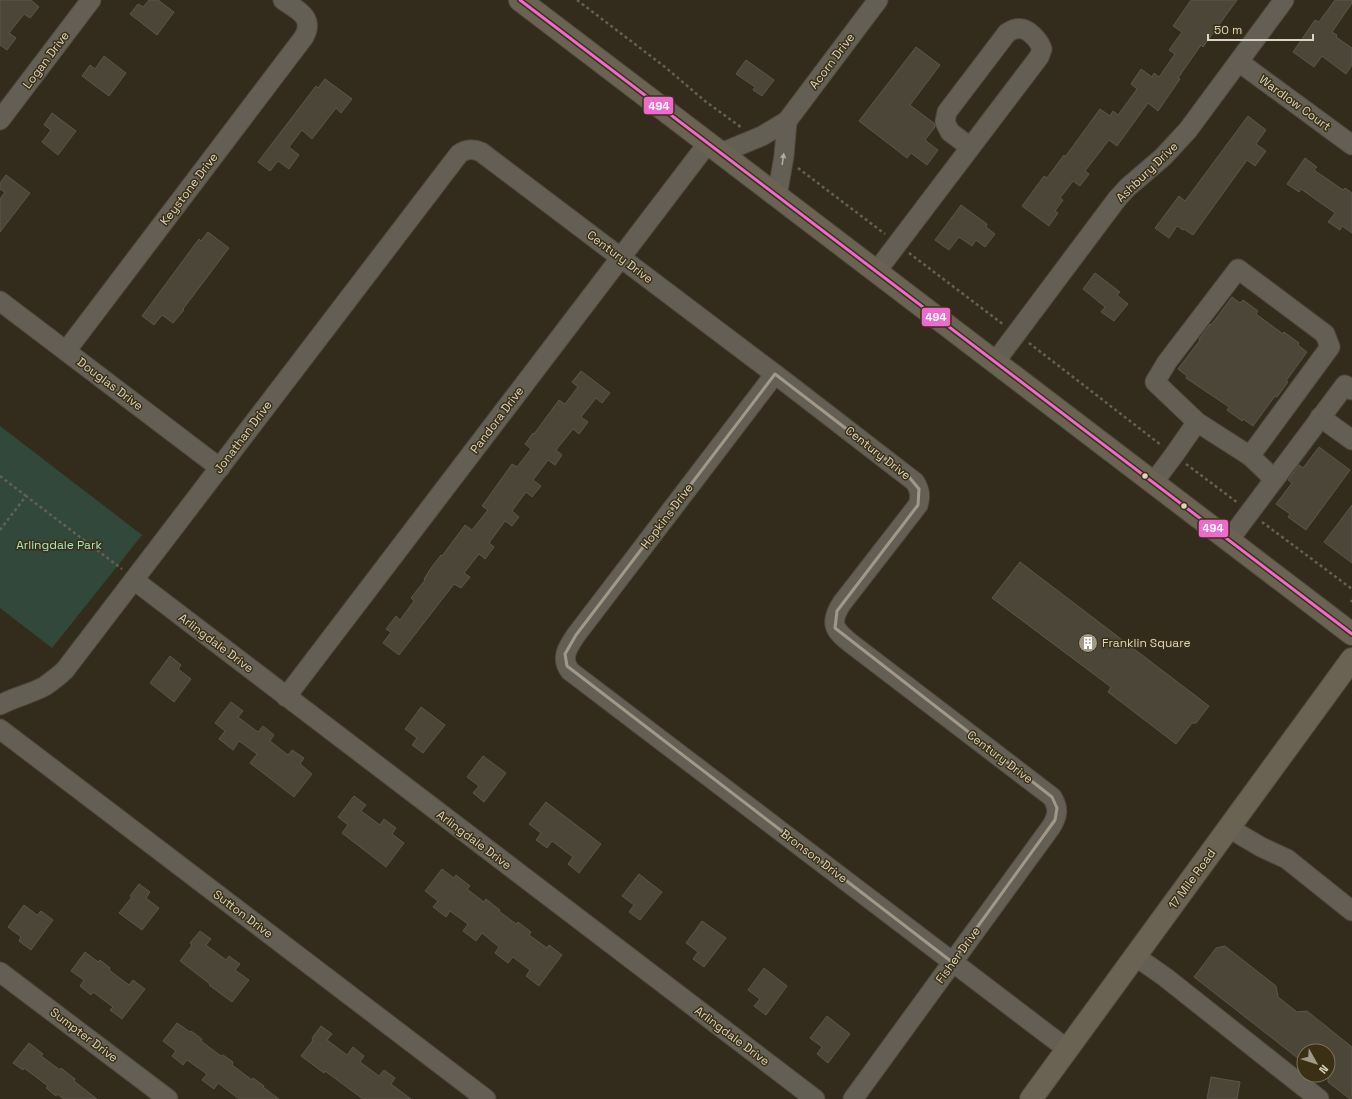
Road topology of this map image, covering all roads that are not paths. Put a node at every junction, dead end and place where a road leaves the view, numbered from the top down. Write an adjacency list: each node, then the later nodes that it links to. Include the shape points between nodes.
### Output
1 (92, 0): 7 (street, Logan Drive)
2 (284, 0): 17 (street, Keystone Drive, via 302,14 308,25 298,47)
3 (520, 0): 10 (main road)
4 (878, 0): 8 (street, Acorn Drive)
5 (1284, 0): 6 (street, Ashbury Drive)
6 (1239, 62): 9 (street, Wardlow Court); 18 (street, Ashbury Drive, via 1188,130 1117,199)
7 (0, 120)
8 (787, 121): 10 (street, Acorn Drive, via 762,136); 13 (street, one-way to 8)
9 (1352, 145)
10 (715, 148): 13 (main road); 14 (street, Pandora Drive)
11 (970, 148): 11 (street, via 1039,57 1042,49 1039,42 1026,30 1016,28 1007,33 947,112 945,122 950,132); 15 (street)
12 (470, 149): 14 (street, Century Drive, via 490,158); 25 (street, Jonathan Drive, via 458,154)
13 (777, 196): 15 (main road)
14 (621, 258): 19 (street, Century Drive); 33 (street, Pandora Drive)
15 (876, 272): 18 (main road)
16 (0, 301): 17 (street, Douglas Drive)
17 (66, 351): 25 (street, Douglas Drive)
18 (995, 362): 27 (main road)
19 (775, 374): 32 (street, Hopkins Drive, via 576,635 565,654); 36 (street, Century Drive, via 909,477 919,489 918,505 837,611 834,623 840,635 1052,797)
20 (1352, 390): 21 (street, via 1345,385)
21 (1320, 417): 23 (street); 26 (street)
22 (1197, 422): 24 (street); 24 (street, via 1155,382 1167,362 1238,269 1325,334 1330,347); 27 (street)
23 (1352, 440)
24 (1250, 456): 26 (street)
25 (220, 468): 29 (street, Jonathan Drive)
26 (1274, 479): 28 (street)
27 (1153, 483): 28 (main road)
28 (1229, 540): 30 (main road)
29 (127, 574): 33 (street, Arlingdale Drive); 34 (street, Jonathan Drive, via 65,670 44,686)
30 (1352, 634)
31 (1352, 659): 37 (main road, 17 Mile Road)
32 (565, 660): 40 (street, Bronson Drive, via 570,671)
33 (286, 697): 45 (street, Arlingdale Drive)
34 (0, 705)
35 (0, 730): 44 (street, Sutton Drive)
36 (1058, 808): 40 (street, Fisher Drive, via 1056,820)
37 (1229, 828): 38 (street, via 1287,859); 39 (main road, 17 Mile Road)
38 (1349, 903)
39 (1135, 956): 42 (main road, 17 Mile Road); 48 (street)
40 (952, 962): 42 (street, Bronson Drive); 46 (street, Fisher Drive)
41 (0, 972): 43 (street, Sumpter Drive)
42 (1068, 1049): 47 (main road, 17 Mile Road)
43 (168, 1099)
44 (486, 1099)
45 (815, 1099)
46 (853, 1099)
47 (1031, 1099)
48 (1319, 1099)

